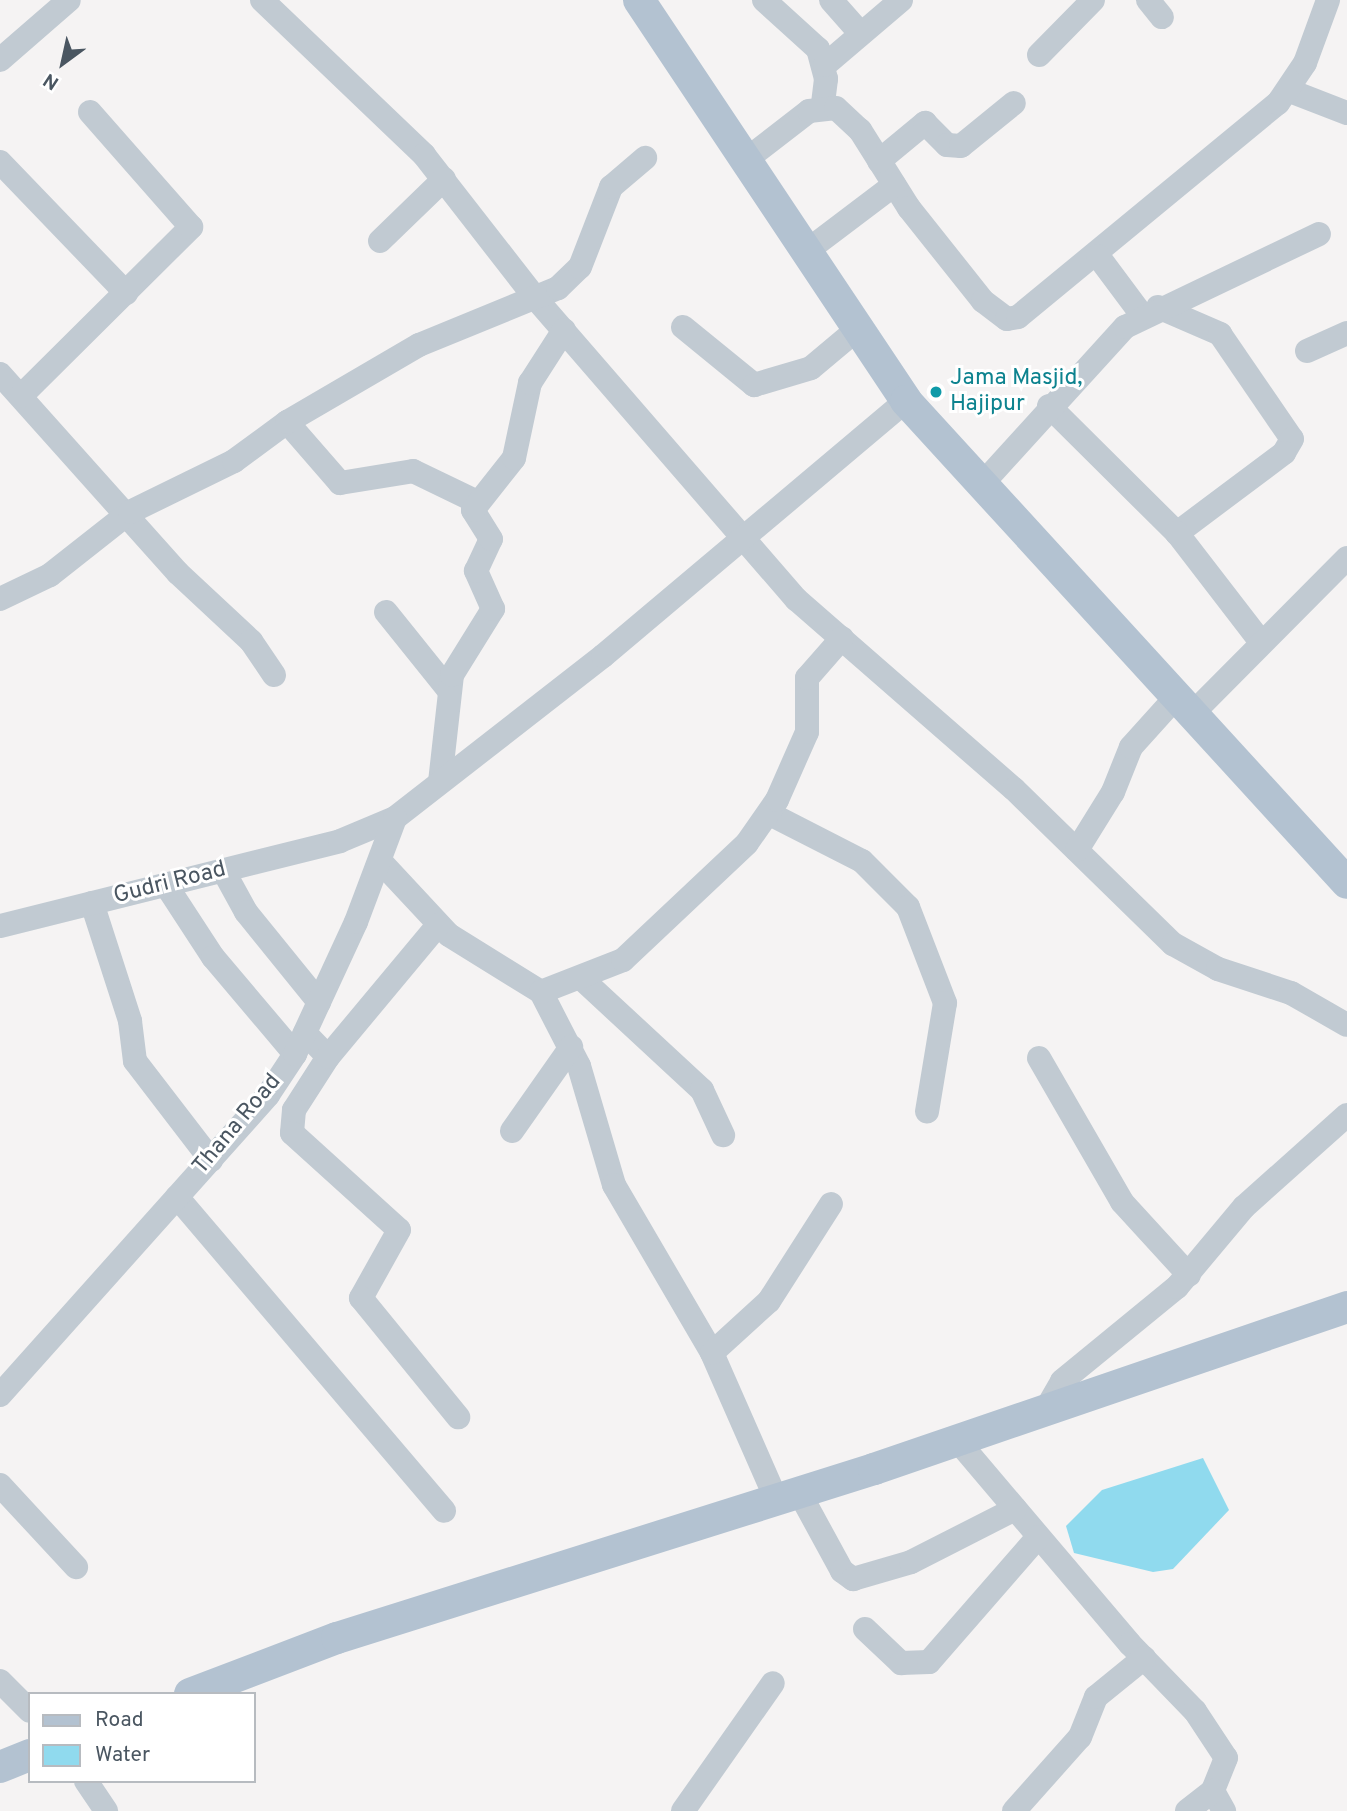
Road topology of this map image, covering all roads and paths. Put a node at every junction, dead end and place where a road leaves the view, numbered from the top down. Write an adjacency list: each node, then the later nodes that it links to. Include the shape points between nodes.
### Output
1 (69, 0): 11 (street)
2 (262, 0): 22 (street)
3 (639, 0): 19 (main road)
4 (764, 0): 12 (street, via 805,35)
5 (831, 0): 9 (street)
6 (901, 0): 9 (street)
7 (1093, 0): 10 (street)
8 (1328, 0): 13 (street)
9 (861, 34): 12 (street)
10 (1039, 55)
11 (0, 60)
12 (825, 65): 15 (street)
13 (1290, 90): 17 (street); 27 (street)
14 (1014, 103): 20 (street, via 961,146 947,145 925,123)
15 (823, 104): 19 (street); 20 (street, via 849,118)
16 (90, 112): 28 (street, via 191,227)
17 (1347, 113)
18 (645, 158): 29 (street, via 611,187 580,267)
19 (747, 159): 26 (main road)
20 (879, 161): 23 (street)
21 (0, 162): 28 (street)
22 (444, 179): 25 (street); 29 (street)
23 (894, 185): 26 (street); 27 (street, via 983,301 1007,319 1029,311)
24 (1319, 234): 30 (street)
25 (380, 241)
26 (808, 250): 31 (main road)
27 (1098, 256): 30 (street)
28 (126, 293): 37 (street)
29 (537, 300): 33 (street); 40 (street, via 426,341)
30 (1150, 311): 39 (street, via 1094,355); 44 (street, via 1220,334 1292,439 1284,453)
31 (861, 326): 32 (street, via 811,368 754,385); 38 (main road)
32 (683, 327)
33 (564, 330): 42 (street, via 530,383 514,458); 45 (street)
34 (1347, 333): 35 (street)
35 (1307, 351)
36 (0, 374): 37 (street)
37 (20, 396): 43 (street)
38 (906, 401): 41 (main road); 45 (street, Gudri Road)
39 (1049, 406): 41 (street); 44 (street)
40 (287, 422): 42 (street, via 340,483 413,471); 43 (street, via 234,461)
41 (983, 483): 53 (main road)
42 (477, 502): 52 (street, via 475,518 491,539 476,571 494,609 458,661)
43 (130, 512): 47 (street, via 50,575); 51 (street, via 178,573 251,641)
44 (1177, 533): 50 (street)
45 (744, 538): 49 (street, via 796,599); 54 (street, Gudri Road)
46 (1347, 558): 50 (street)
47 (0, 599)
48 (386, 612): 52 (street)
49 (842, 638): 55 (street, via 807,678 811,721); 57 (street)
50 (1261, 642): 53 (street)
51 (274, 676)
52 (448, 689): 54 (street)
53 (1184, 705): 57 (street, via 1131,747 1113,792); 60 (main road)
54 (440, 782): 56 (street, Gudri Road)
55 (770, 814): 65 (street, via 638,950); 73 (street, via 862,861 908,906 945,1003)
56 (395, 818): 58 (street, Thana Road); 59 (street, Gudri Road, via 340,841)
57 (1077, 850): 68 (street, via 1197,960 1291,993)
58 (380, 861): 63 (street); 67 (street, Thana Road)
59 (223, 870): 61 (street, Gudri Road); 67 (street, via 246,912)
60 (1347, 883)
61 (166, 885): 62 (street, Gudri Road); 69 (street, via 213,957)
62 (92, 903): 64 (street, Gudri Road); 77 (street, via 130,1021 135,1061)
63 (438, 925): 66 (street); 71 (street)
64 (0, 926)
65 (581, 978): 66 (street); 76 (street, via 702,1090)
66 (541, 992): 70 (street)
67 (318, 1002): 69 (street, Thana Road)
68 (1347, 1025)
69 (300, 1043): 71 (street); 77 (street, Thana Road)
70 (571, 1047): 75 (street); 82 (street, via 614,1185)
71 (328, 1056): 85 (street, via 294,1110 292,1133 399,1230 360,1298)
72 (1039, 1058): 80 (street, via 1122,1202)
73 (928, 1112)
74 (1347, 1115): 80 (street, via 1244,1207)
75 (512, 1131)
76 (723, 1135)
77 (211, 1160): 78 (street, Thana Road)
78 (177, 1197): 83 (street, Thana Road); 90 (street)
79 (831, 1205): 82 (street, via 769,1301)
80 (1189, 1275): 84 (street, via 1062,1381)
81 (1347, 1307): 84 (main road)
82 (712, 1353): 88 (street)
83 (0, 1395)
84 (1045, 1411): 86 (main road)
85 (458, 1417)
86 (957, 1440): 88 (main road); 89 (street)
87 (0, 1485): 92 (street)
88 (787, 1496): 89 (street, via 842,1571 853,1579 911,1562); 97 (main road, via 337,1638)
89 (1015, 1509): 91 (street)
90 (444, 1511)
91 (1038, 1536): 93 (street, via 929,1662 901,1663); 94 (street)
92 (76, 1567)
93 (864, 1629)
94 (1144, 1658): 102 (street, via 1195,1711 1227,1758); 105 (street, via 1096,1697 1080,1737)
95 (0, 1681): 98 (street)
96 (773, 1684): 104 (street)
97 (195, 1692)
98 (28, 1709)
99 (28, 1756): 100 (main road)
100 (0, 1767)
101 (87, 1783): 103 (street)
102 (1218, 1801): 106 (street)
103 (106, 1811)
104 (683, 1811)
105 (1014, 1811)
106 (1187, 1811)

